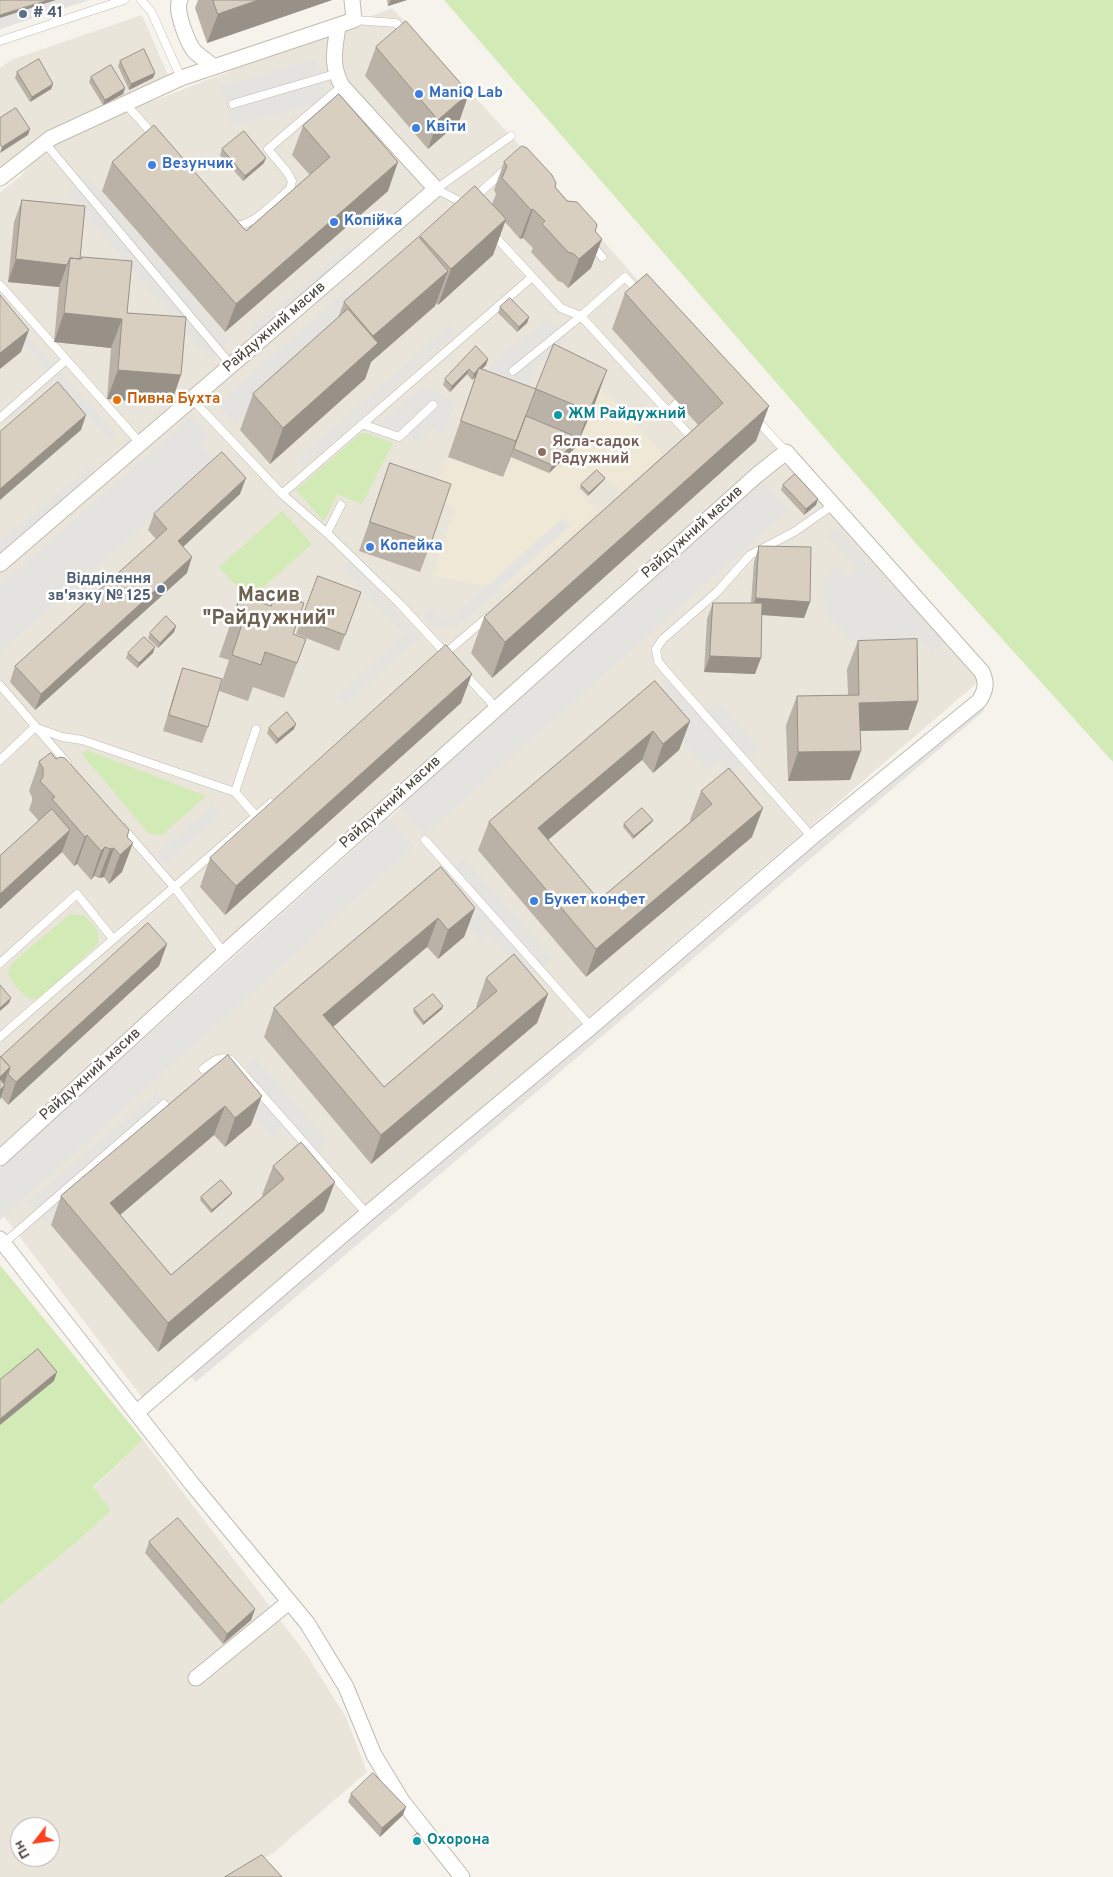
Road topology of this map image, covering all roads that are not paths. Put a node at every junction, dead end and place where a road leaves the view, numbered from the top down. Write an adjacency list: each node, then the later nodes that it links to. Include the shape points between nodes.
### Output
1 (124, 0): 7 (lane)
2 (141, 0): 10 (lane, via 151,12)
3 (180, 0): 9 (street, via 178,14 194,50)
4 (352, 0): 5 (street)
5 (354, 20): 6 (street); 8 (lane, via 396,23)
6 (338, 26): 9 (street); 11 (street, via 334,65)
7 (0, 41)
8 (415, 43)
9 (214, 66): 10 (street)
10 (181, 78): 12 (street)
11 (338, 80): 13 (lane); 19 (street); 22 (lane, via 268,149 292,181 290,189 249,224 239,227)
12 (125, 104): 15 (street); 16 (lane)
13 (233, 104)
14 (511, 136): 19 (lane)
15 (45, 143): 18 (street); 31 (lane)
16 (163, 146)
17 (516, 160): 20 (lane)
18 (0, 178)
19 (436, 189): 20 (lane); 31 (street, Райдужний масив)
20 (466, 204): 21 (lane)
21 (473, 212)
22 (225, 217)
23 (486, 226): 26 (lane)
24 (589, 242): 25 (lane)
25 (602, 257)
26 (532, 277): 29 (lane, via 561,308); 39 (lane)
27 (0, 285): 30 (lane)
28 (645, 299): 29 (lane, via 625,277)
29 (581, 316): 32 (lane); 36 (lane)
30 (66, 360): 38 (lane); 40 (lane)
31 (231, 365): 33 (street, Райдужний масив)
32 (513, 371)
33 (192, 399): 40 (street, Райдужний масив); 43 (lane)
34 (678, 403): 36 (lane)
35 (433, 405): 39 (lane, via 399,438)
36 (668, 412): 41 (lane, via 692,438)
37 (752, 416): 42 (lane)
38 (0, 417)
39 (362, 424): 43 (lane)
40 (141, 444): 47 (street, Райдужний масив)
41 (684, 445)
42 (786, 452): 45 (street); 54 (street, Райдужний масив)
43 (282, 494): 46 (lane)
44 (341, 505): 46 (lane)
45 (832, 505): 63 (street, via 976,665 986,681 985,692 979,701); 63 (lane, via 794,532 750,555 717,592 663,638 656,649 658,661 665,670)
46 (327, 533): 49 (lane)
47 (0, 564)
48 (498, 608): 49 (lane)
49 (446, 654): 50 (lane); 51 (lane)
50 (434, 660)
51 (453, 660)
52 (459, 667): 54 (lane)
53 (0, 685): 55 (lane)
54 (497, 709): 67 (street, Райдужний масив)
55 (35, 727): 57 (lane); 58 (lane); 59 (lane)
56 (256, 730): 59 (lane)
57 (0, 760)
58 (73, 771)
59 (235, 792): 61 (lane)
60 (278, 796): 61 (lane)
61 (256, 816): 65 (lane)
62 (118, 822): 65 (lane)
63 (812, 837): 69 (street)
64 (425, 840): 69 (lane)
65 (175, 888): 66 (lane); 67 (lane)
66 (113, 939): 68 (lane, via 77,894); 70 (lane)
67 (224, 953): 73 (street, Райдужний масив)
68 (0, 964)
69 (591, 1027): 74 (street)
70 (0, 1037)
71 (203, 1069): 74 (lane, via 220,1058 231,1060)
72 (164, 1104): 75 (lane)
73 (0, 1158)
74 (367, 1214): 76 (street)
75 (2, 1241): 76 (street)
76 (136, 1413): 77 (street)
77 (289, 1602): 78 (street); 79 (street, via 307,1623 346,1686 374,1755 402,1801)
78 (196, 1678)
79 (462, 1877)

